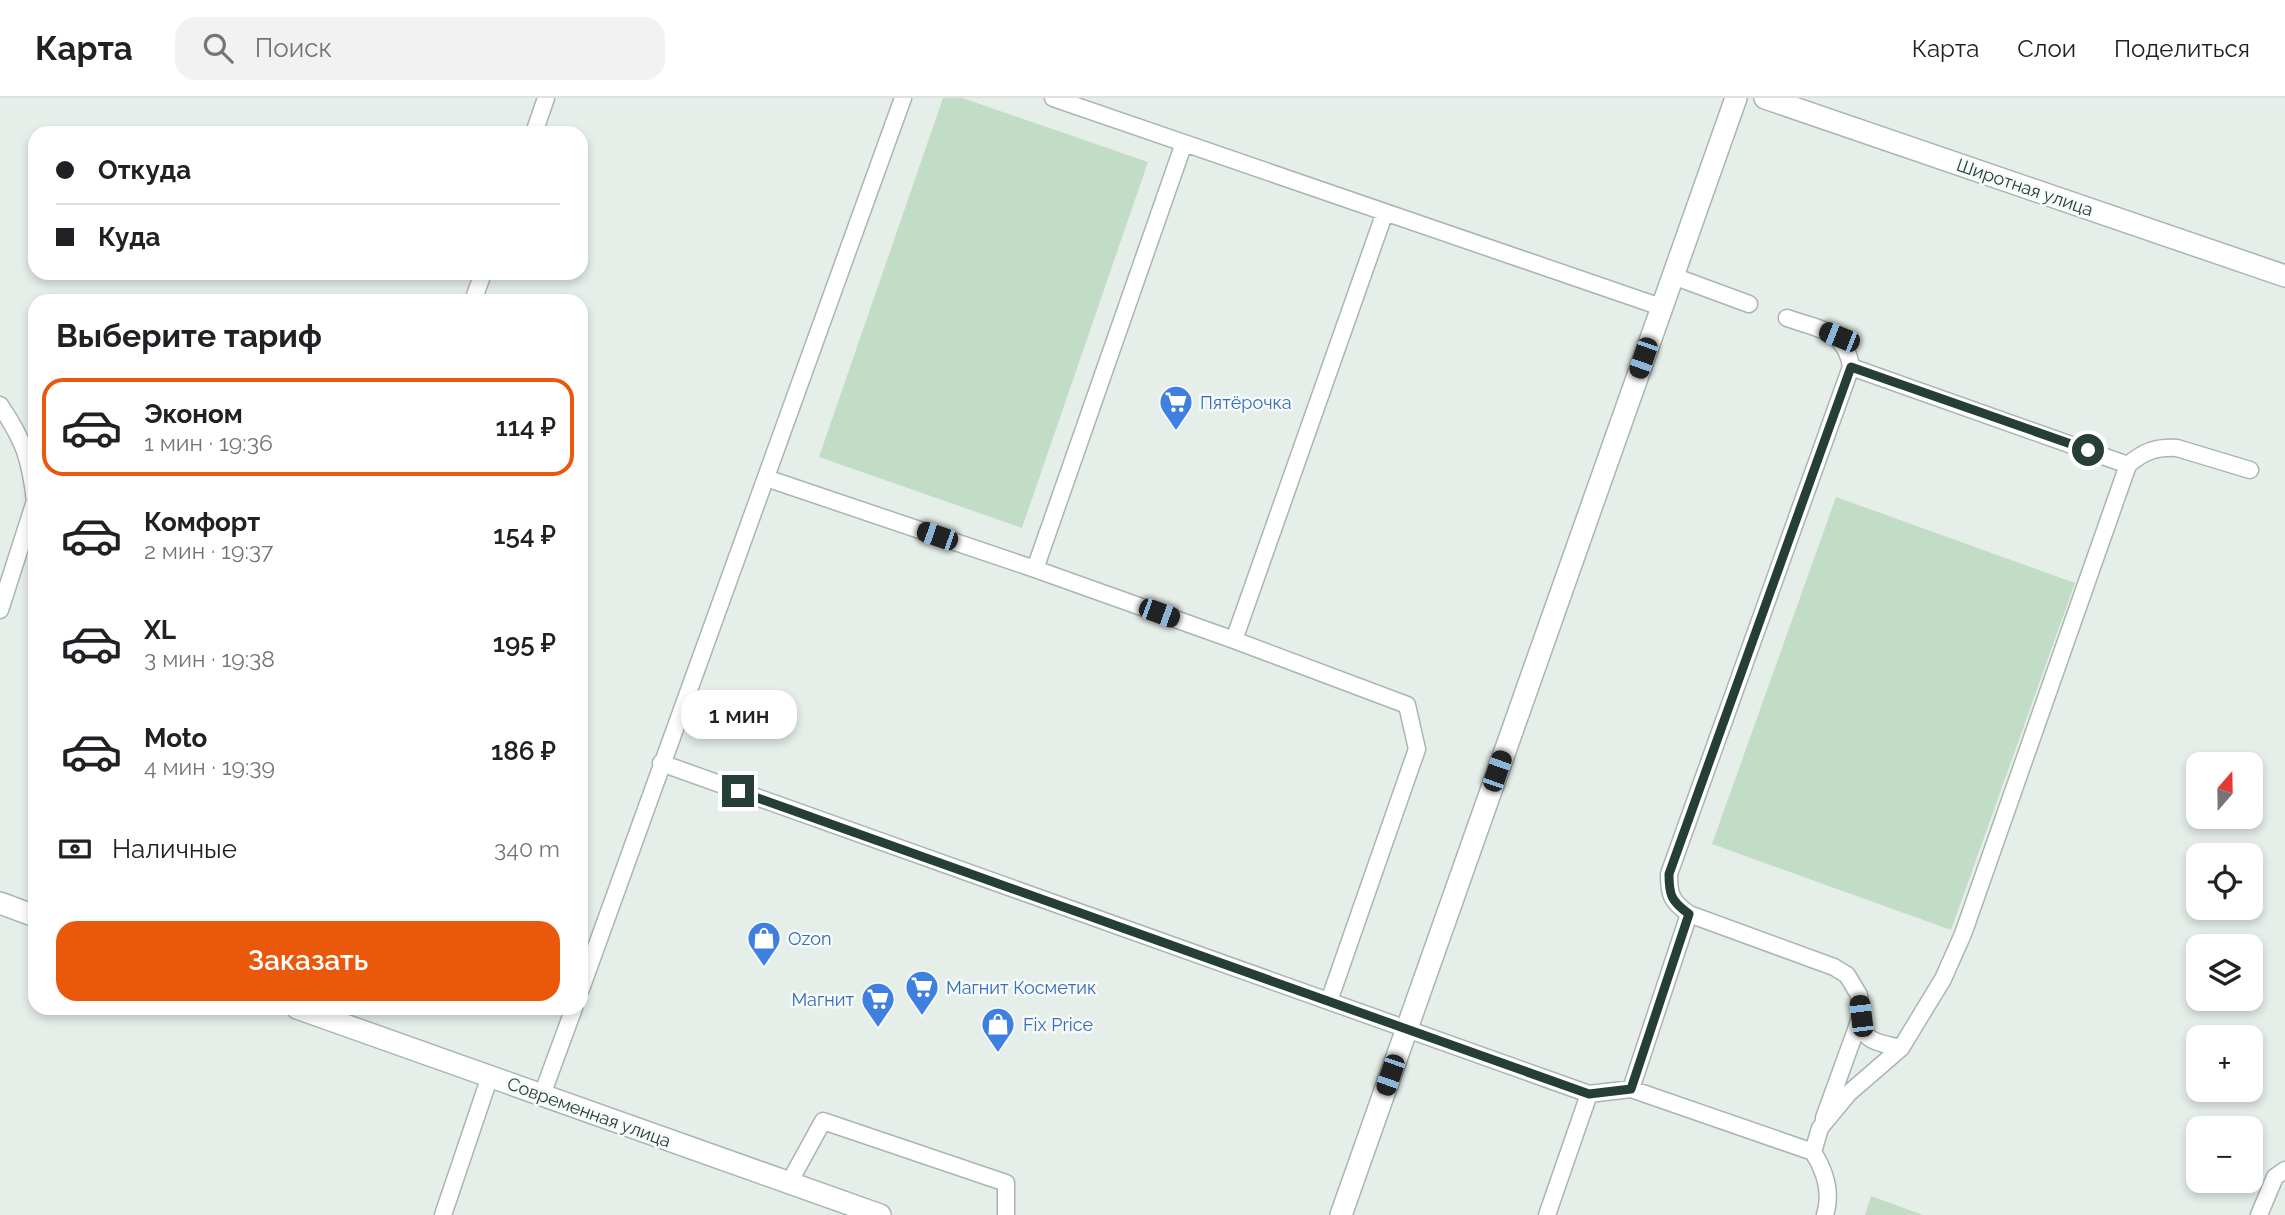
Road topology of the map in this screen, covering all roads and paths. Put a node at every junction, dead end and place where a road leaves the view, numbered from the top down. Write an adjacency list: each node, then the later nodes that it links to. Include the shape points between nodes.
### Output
1 (546, 98): 6 (lane)
2 (904, 98): 19 (lane)
3 (1053, 98): 7 (lane)
4 (1736, 98): 9 (street)
5 (1765, 98): 10 (street, Широтная улица)
6 (536, 126)
7 (1184, 144): 8 (lane); 21 (lane)
8 (1385, 212): 12 (lane); 23 (lane)
9 (1673, 276): 11 (lane); 12 (street)
10 (2285, 276)
11 (1749, 304)
12 (1661, 307): 33 (street)
13 (1787, 318): 14 (lane, via 1839,337 1849,351)
14 (1851, 367): 17 (lane); 27 (lane, via 1669,874 1669,892)
15 (0, 405): 16 (lane)
16 (28, 457)
17 (2128, 465): 18 (lane, via 2143,453 2177,448); 34 (lane, via 1963,934 1943,979)
18 (2250, 470)
19 (766, 478): 21 (lane); 24 (lane)
20 (28, 523): 22 (lane)
21 (1034, 569): 23 (lane)
22 (0, 610)
23 (1234, 640): 29 (lane, via 1407,705 1418,748)
24 (661, 763): 28 (lane); 29 (lane)
25 (0, 904): 26 (street)
26 (28, 914)
27 (1689, 914): 32 (lane, via 1834,967 1847,975 1859,995); 36 (lane)
28 (588, 969)
29 (1329, 1001): 33 (lane)
30 (317, 1015): 35 (street, Современная улица)
31 (571, 1015): 38 (lane)
32 (1861, 1016): 34 (lane, via 1861,1028 1870,1040); 39 (lane)
33 (1406, 1028): 37 (lane); 46 (street)
34 (1901, 1048): 39 (lane, via 1849,1093)
35 (490, 1076): 38 (street, Современная улица); 43 (lane)
36 (1631, 1089): 37 (lane); 40 (lane)
37 (1589, 1094): 47 (lane)
38 (542, 1095): 42 (street, Современная улица)
39 (1820, 1128): 40 (lane)
40 (1813, 1152): 48 (lane, via 1828,1188)
41 (2285, 1170): 49 (lane, via 2274,1177)
42 (789, 1183): 44 (street, Современная улица); 45 (lane, via 822,1121 1006,1183)
43 (443, 1215)
44 (880, 1215)
45 (1006, 1215)
46 (1341, 1215)
47 (1547, 1215)
48 (1825, 1215)
49 (2259, 1215)

